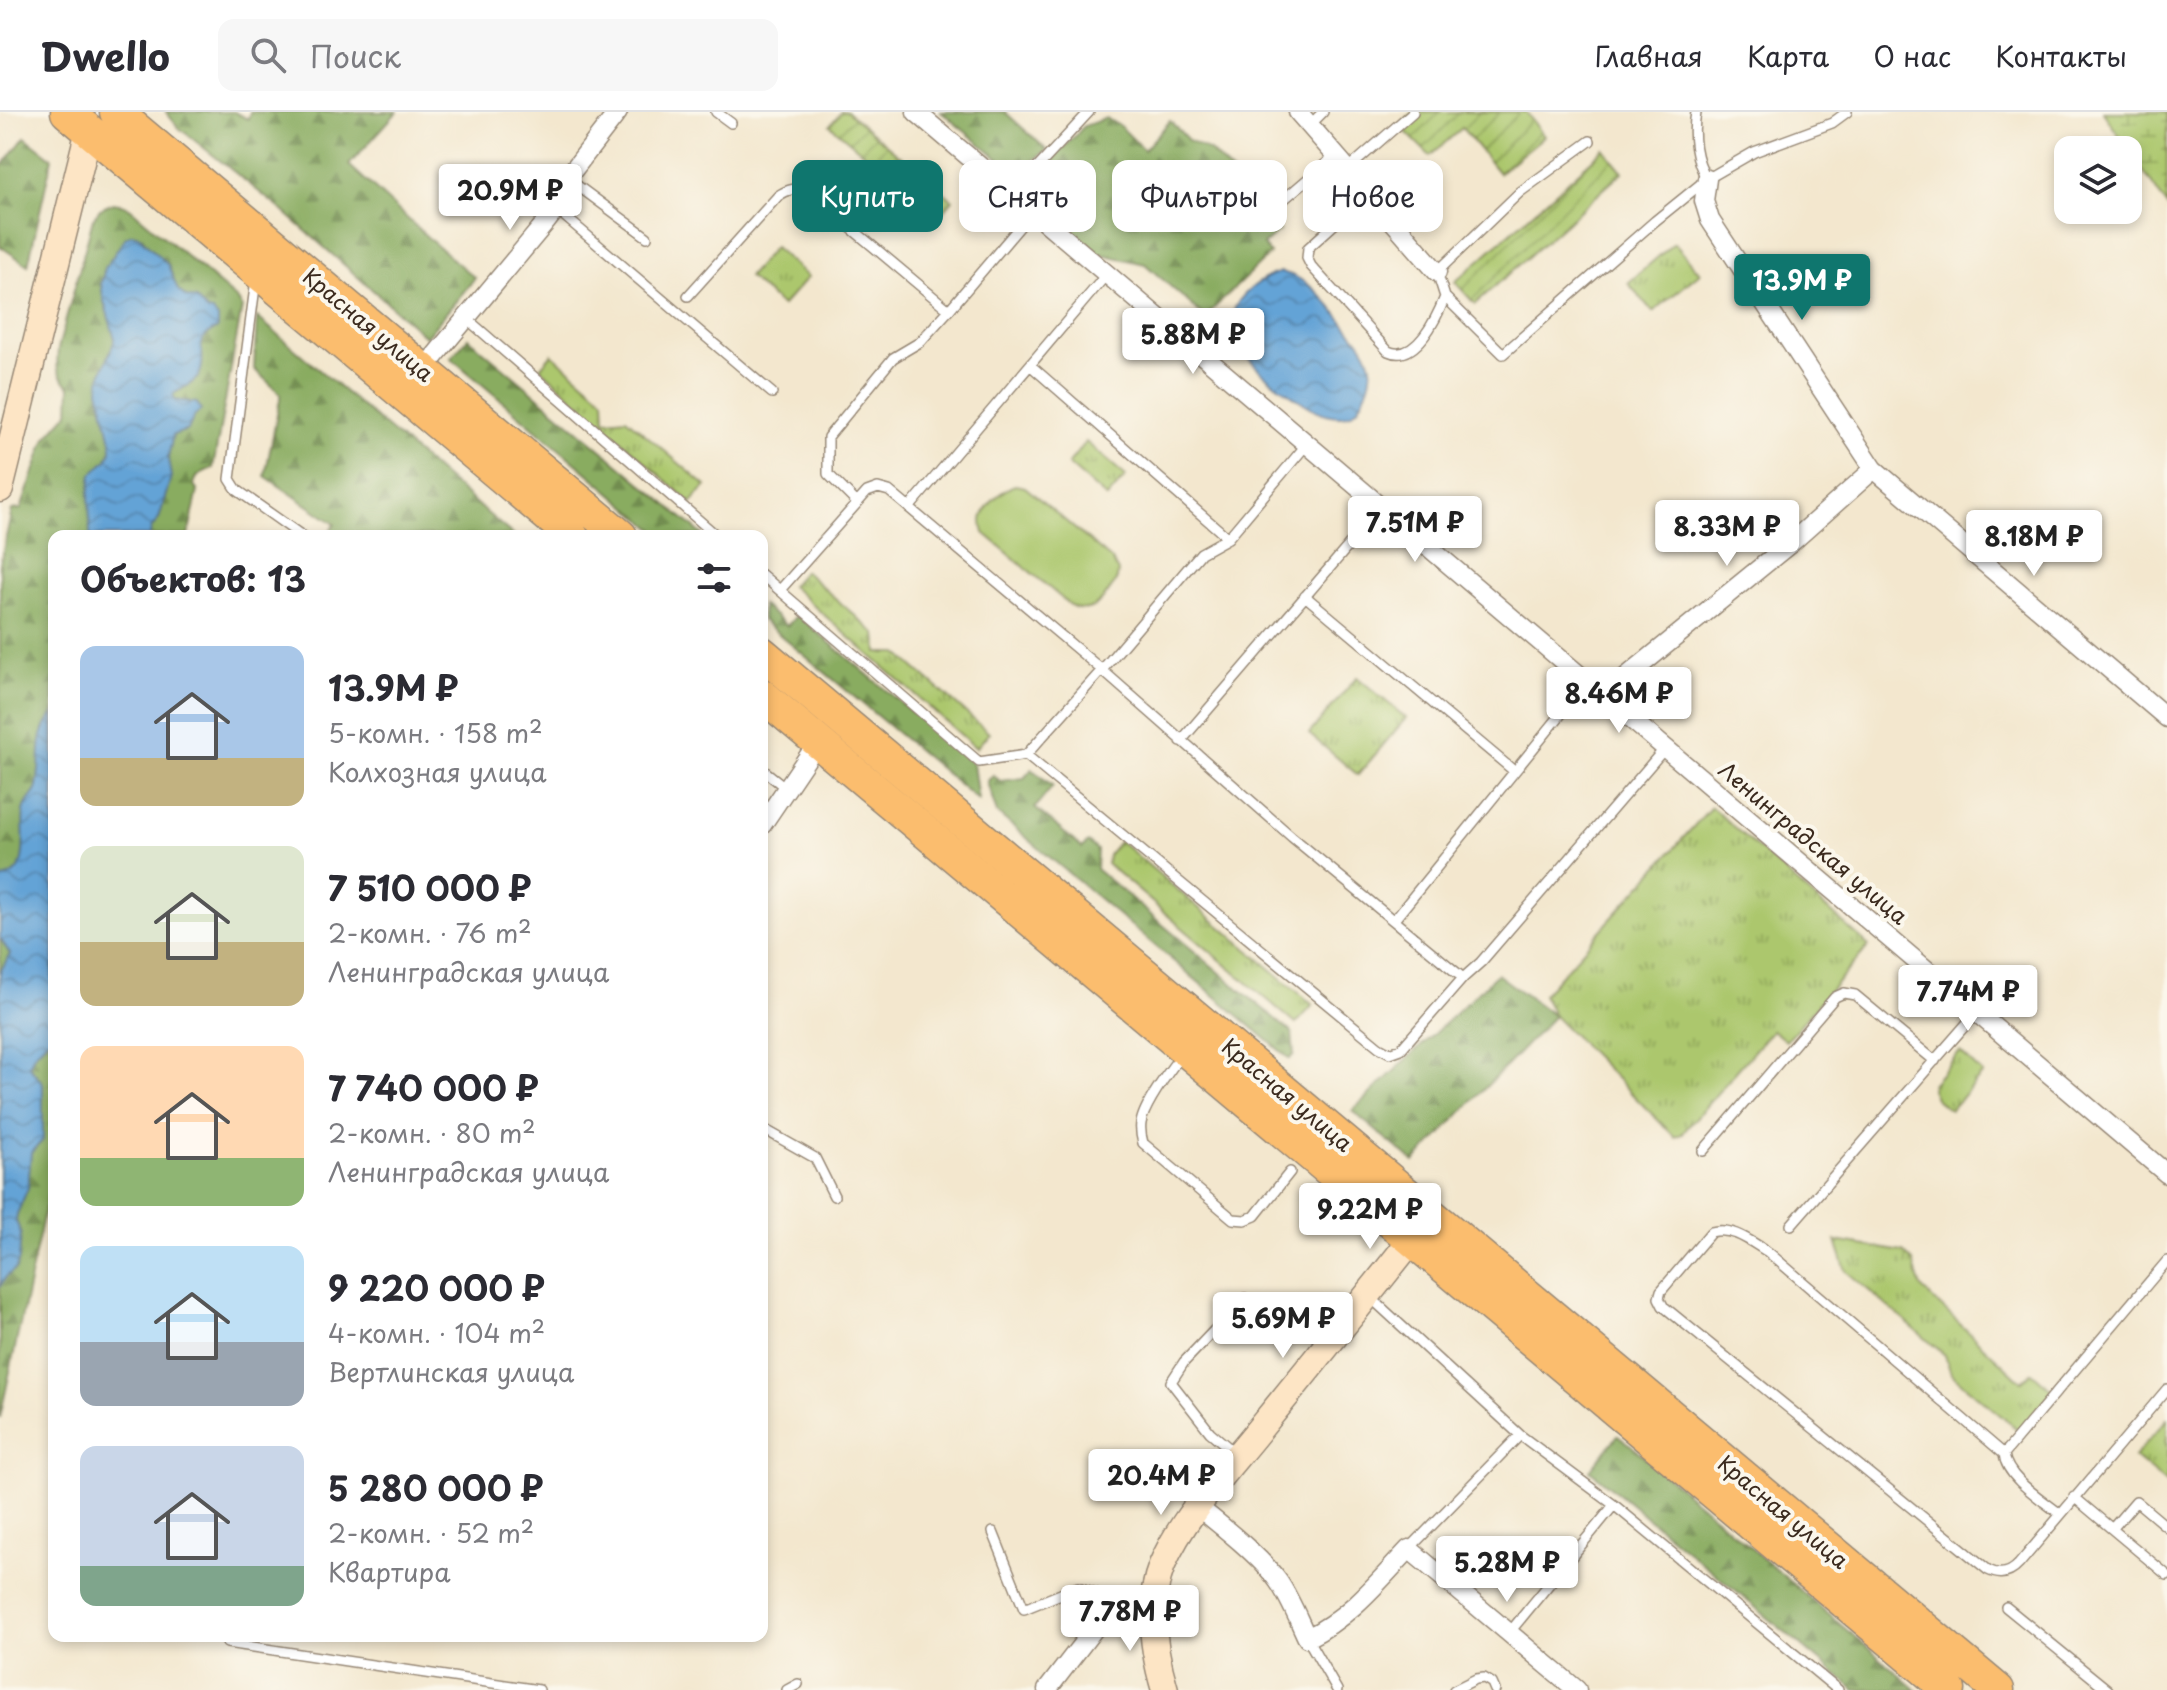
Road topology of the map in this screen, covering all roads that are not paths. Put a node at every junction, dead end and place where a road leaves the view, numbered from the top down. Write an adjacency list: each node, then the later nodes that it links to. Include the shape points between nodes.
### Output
1 (116, 112): 33 (highway, Красная улица)
2 (618, 112): 17 (street)
3 (716, 112): 11 (lane)
4 (916, 112): 13 (street, Ленинградская улица)
5 (1413, 112): 16 (lane)
6 (1696, 112): 18 (lane, via 1698,163)
7 (1847, 112): 18 (lane, via 1832,123 1754,152)
8 (1084, 113): 14 (lane)
9 (1311, 116): 15 (street)
10 (78, 121): 25 (highway, Красная улица); 38 (main road)
11 (731, 123)
12 (1590, 141): 26 (lane, via 1520,192)
13 (972, 160)
14 (1043, 160)
15 (1341, 160)
16 (1345, 160)
17 (567, 178): 19 (street); 24 (lane)
18 (1707, 179): 29 (lane, via 1503,354); 37 (street, via 1704,201 1710,220)
19 (556, 209): 31 (street); 35 (lane)
20 (1015, 232): 30 (lane)
21 (1055, 232): 27 (street, Ленинградская улица)
22 (1326, 232): 29 (lane, via 1308,248 1311,266 1388,351 1404,354 1417,343 1435,322)
23 (1403, 232): 26 (street)
24 (647, 237)
25 (257, 271): 34 (highway, Красная улица); 42 (lane, via 230,479 237,490)
26 (1437, 272): 29 (lane)
27 (1106, 275): 32 (lane); 36 (street, Ленинградская улица)
28 (688, 296): 30 (lane, via 778,196 800,189)
29 (1445, 297)
30 (949, 310): 39 (lane, via 920,342 893,358 828,437 828,474)
31 (465, 317): 33 (street); 45 (lane)
32 (1030, 365): 40 (lane); 46 (lane)
33 (423, 370): 34 (street); 44 (highway, Красная улица)
34 (394, 387): 43 (highway, Красная улица)
35 (772, 393)
36 (1307, 444): 41 (street, Ленинградская улица); 46 (lane)
37 (1874, 469): 53 (street); 55 (street)
38 (0, 489)
39 (857, 503): 40 (lane, via 878,488); 48 (lane)
40 (909, 508): 51 (lane)
41 (1381, 508): 49 (lane); 52 (street, Ленинградская улица)
42 (294, 530)
43 (565, 530)
44 (614, 530)
45 (710, 530)
46 (1228, 538): 51 (lane, via 1201,553)
47 (768, 580): 48 (lane)
48 (780, 590): 59 (lane, via 979,762)
49 (1305, 596): 56 (lane); 60 (lane)
50 (768, 658): 74 (highway, Красная улица)
51 (1102, 670): 56 (lane); 59 (lane)
52 (1588, 681): 53 (street, Ленинградская улица); 60 (lane)
53 (1604, 695): 58 (street, Ленинградская улица)
54 (768, 700): 57 (highway, Красная улица)
55 (2167, 718)
56 (1181, 741): 64 (lane)
57 (818, 742): 62 (street); 67 (highway, Красная улица)
58 (1666, 747): 65 (lane); 66 (street, Ленинградская улица)
59 (1026, 755): 65 (lane, via 1386,1052 1401,1049)
60 (1514, 771): 64 (lane)
61 (768, 774): 62 (lane)
62 (786, 788): 63 (street)
63 (768, 816)
64 (1394, 920): 65 (lane)
65 (1463, 978)
66 (1976, 1013): 68 (lane); 72 (street, Ленинградская улица)
67 (1186, 1049): 71 (lane, via 1145,1111 1143,1143 1233,1219 1255,1216); 76 (highway, Красная улица)
68 (1935, 1061): 70 (lane, via 1855,995 1844,993 1835,997); 75 (lane)
69 (768, 1131): 73 (lane, via 815,1158)
70 (1703, 1151)
71 (1290, 1172)
72 (2167, 1174)
73 (834, 1196)
74 (1431, 1215): 76 (main road); 112 (highway, Красная улица)
75 (1791, 1225)
76 (1411, 1240): 78 (main road); 111 (highway, Красная улица)
77 (2167, 1261): 84 (lane)
78 (1367, 1294): 81 (main road); 83 (lane)
79 (1245, 1298): 85 (lane, via 1171,1382 1210,1432)
80 (1290, 1314): 81 (lane)
81 (1327, 1346): 85 (main road)
82 (2167, 1389): 86 (lane)
83 (1520, 1435): 87 (lane); 93 (lane)
84 (2004, 1454): 89 (lane, via 2012,1474); 89 (lane, via 1768,1252 1738,1234 1711,1232 1661,1291 1663,1306 1988,1570 2015,1569)
85 (1238, 1456): 88 (main road)
86 (2074, 1497): 89 (lane); 91 (lane)
87 (1614, 1505): 98 (lane); 110 (lane)
88 (1198, 1507): 97 (main road, via 1161,1567); 99 (street, via 1276,1577)
89 (2060, 1514)
90 (2167, 1527): 91 (lane, via 2136,1501)
91 (2112, 1529): 94 (lane)
92 (993, 1532): 95 (lane, via 1024,1609 1078,1587)
93 (1409, 1549): 98 (street); 99 (street, via 1351,1610)
94 (2167, 1575)
95 (1127, 1604): 97 (street); 104 (street, via 1107,1612)
96 (2006, 1607): 113 (lane)
97 (1154, 1610): 105 (main road, via 1153,1644)
98 (1509, 1633): 109 (street)
99 (1307, 1638): 106 (lane)
100 (227, 1642): 102 (lane)
101 (798, 1684): 103 (lane)
102 (539, 1690)
103 (787, 1690)
104 (1047, 1690)
105 (1165, 1690)
106 (1337, 1690)
107 (1454, 1690): 108 (lane, via 1484,1678)
108 (1495, 1690)
109 (1577, 1690)
110 (1838, 1690)
111 (1949, 1690)
112 (1998, 1690)
113 (2108, 1690)

